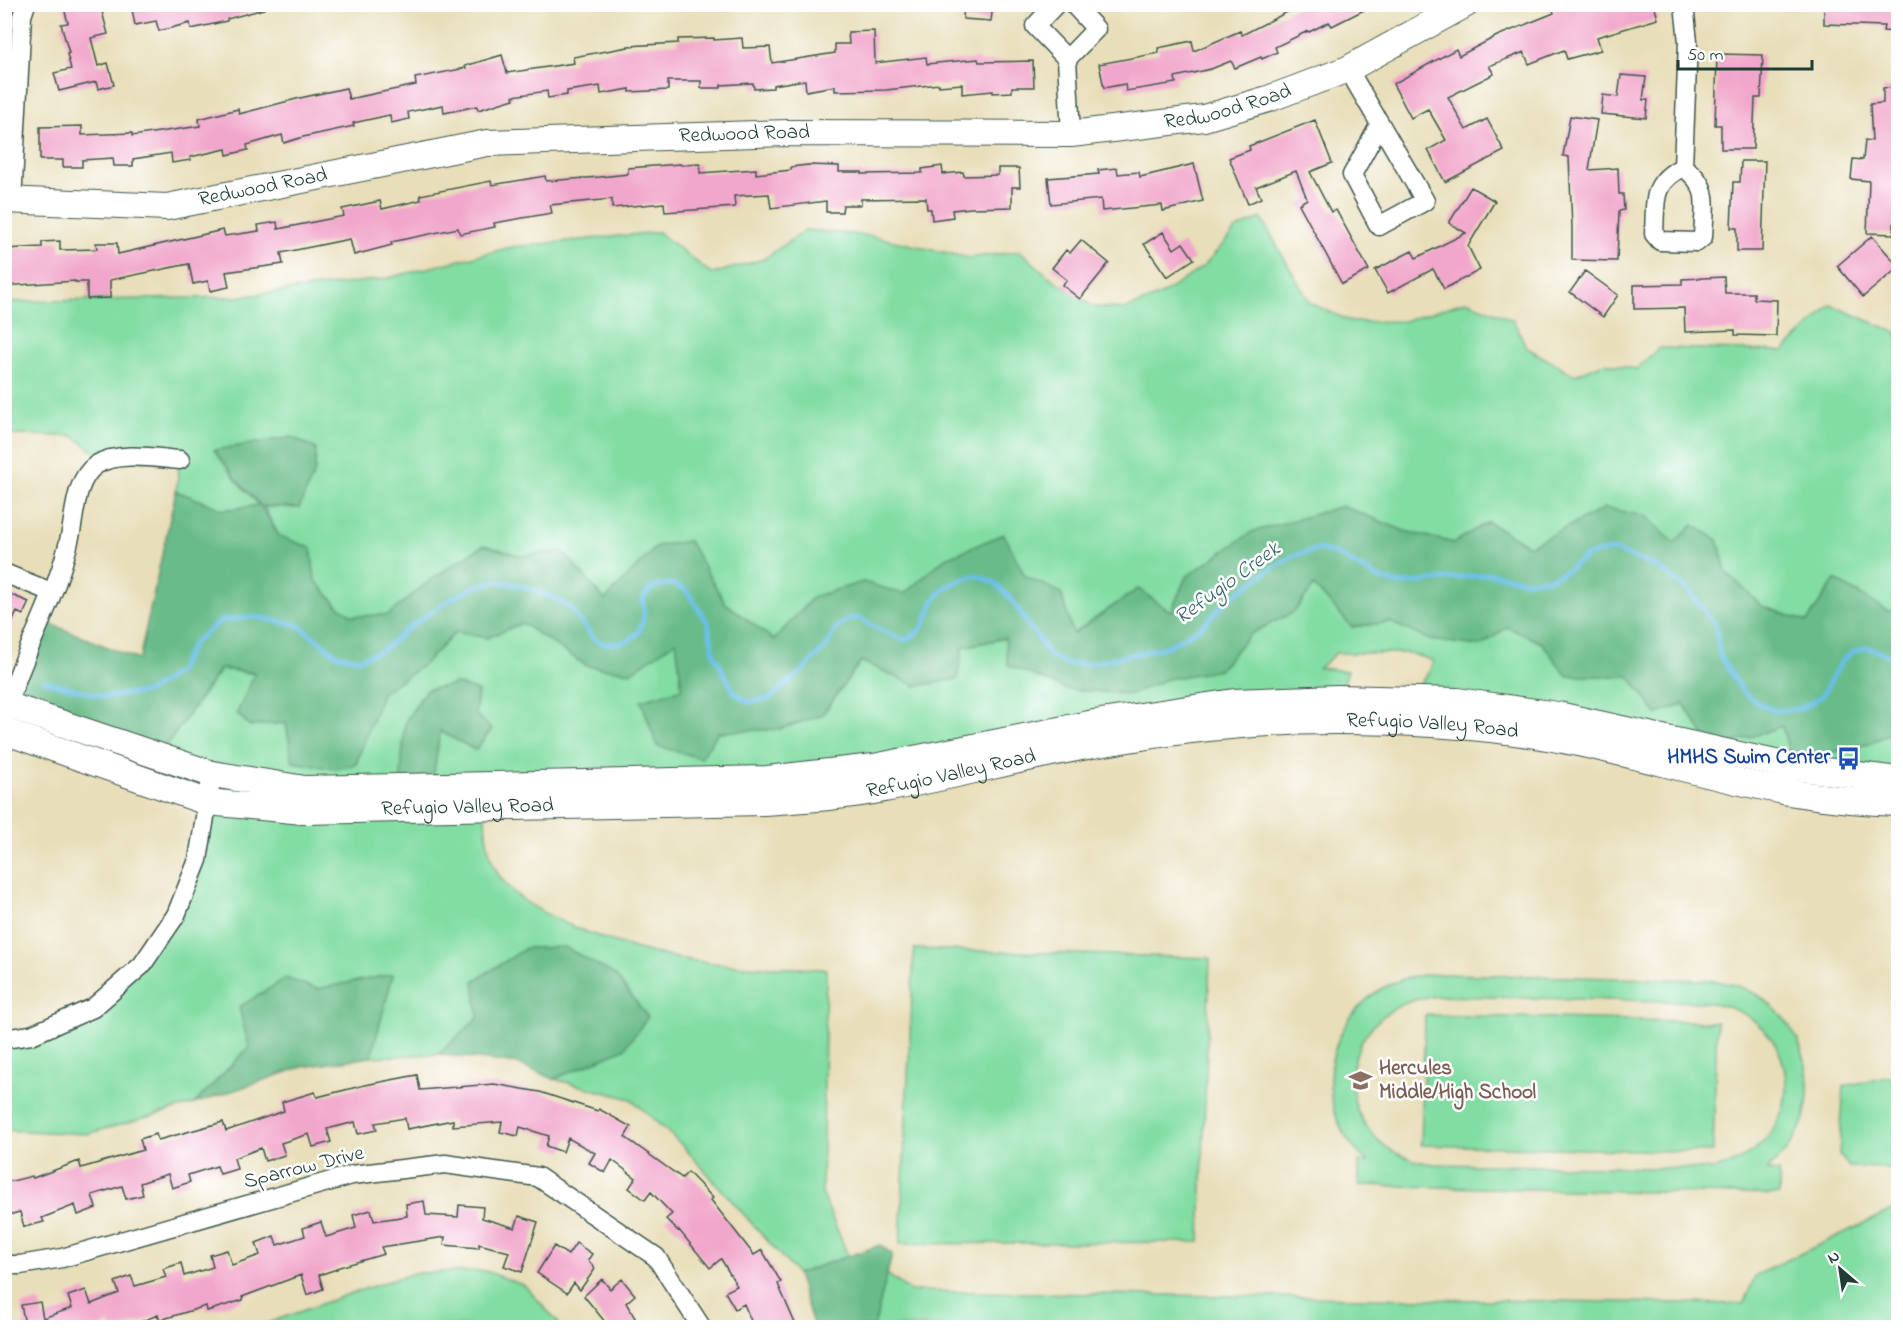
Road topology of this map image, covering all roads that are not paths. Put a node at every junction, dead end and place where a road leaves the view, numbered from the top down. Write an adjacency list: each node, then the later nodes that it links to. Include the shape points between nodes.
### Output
1 (26, 4): 11 (street)
2 (1056, 4): 6 (street, via 1035,26)
3 (1073, 4): 6 (street, via 1096,29)
4 (1466, 4): 7 (street, Redwood Road)
5 (1684, 4): 10 (street, via 1688,42)
6 (1067, 59): 9 (street)
7 (1348, 69): 8 (street); 9 (street, Redwood Road, via 1204,118)
8 (1380, 124): 8 (street, via 1425,201 1379,226 1352,175)
9 (1071, 134): 11 (street, Redwood Road, via 788,133 487,143 167,207)
10 (1683, 167)
11 (8, 201)
12 (180, 460): 14 (street, via 116,457 91,468 79,492 62,571)
13 (4, 573): 14 (street)
14 (51, 591): 15 (street)
15 (6, 710): 17 (street, Refugio Valley Road)
16 (4, 731): 19 (street, Refugio Valley Road)
17 (212, 774): 18 (street, Refugio Valley Road, via 305,789 767,779 873,767 1094,723 1234,702 1338,698 1457,701 1546,713 1793,767); 19 (street)
18 (1899, 780)
19 (207, 802): 20 (street, Refugio Valley Road, via 303,811 823,798 882,790 1098,744 1169,733 1332,721 1432,724 1545,737 1800,794); 21 (street, via 198,860 176,915 142,965 93,1008 31,1035)
20 (1899, 803)
21 (4, 1039)
22 (4, 1265): 23 (street, Sparrow Drive, via 62,1258 352,1175 445,1164 538,1178 656,1257)
23 (702, 1328)

